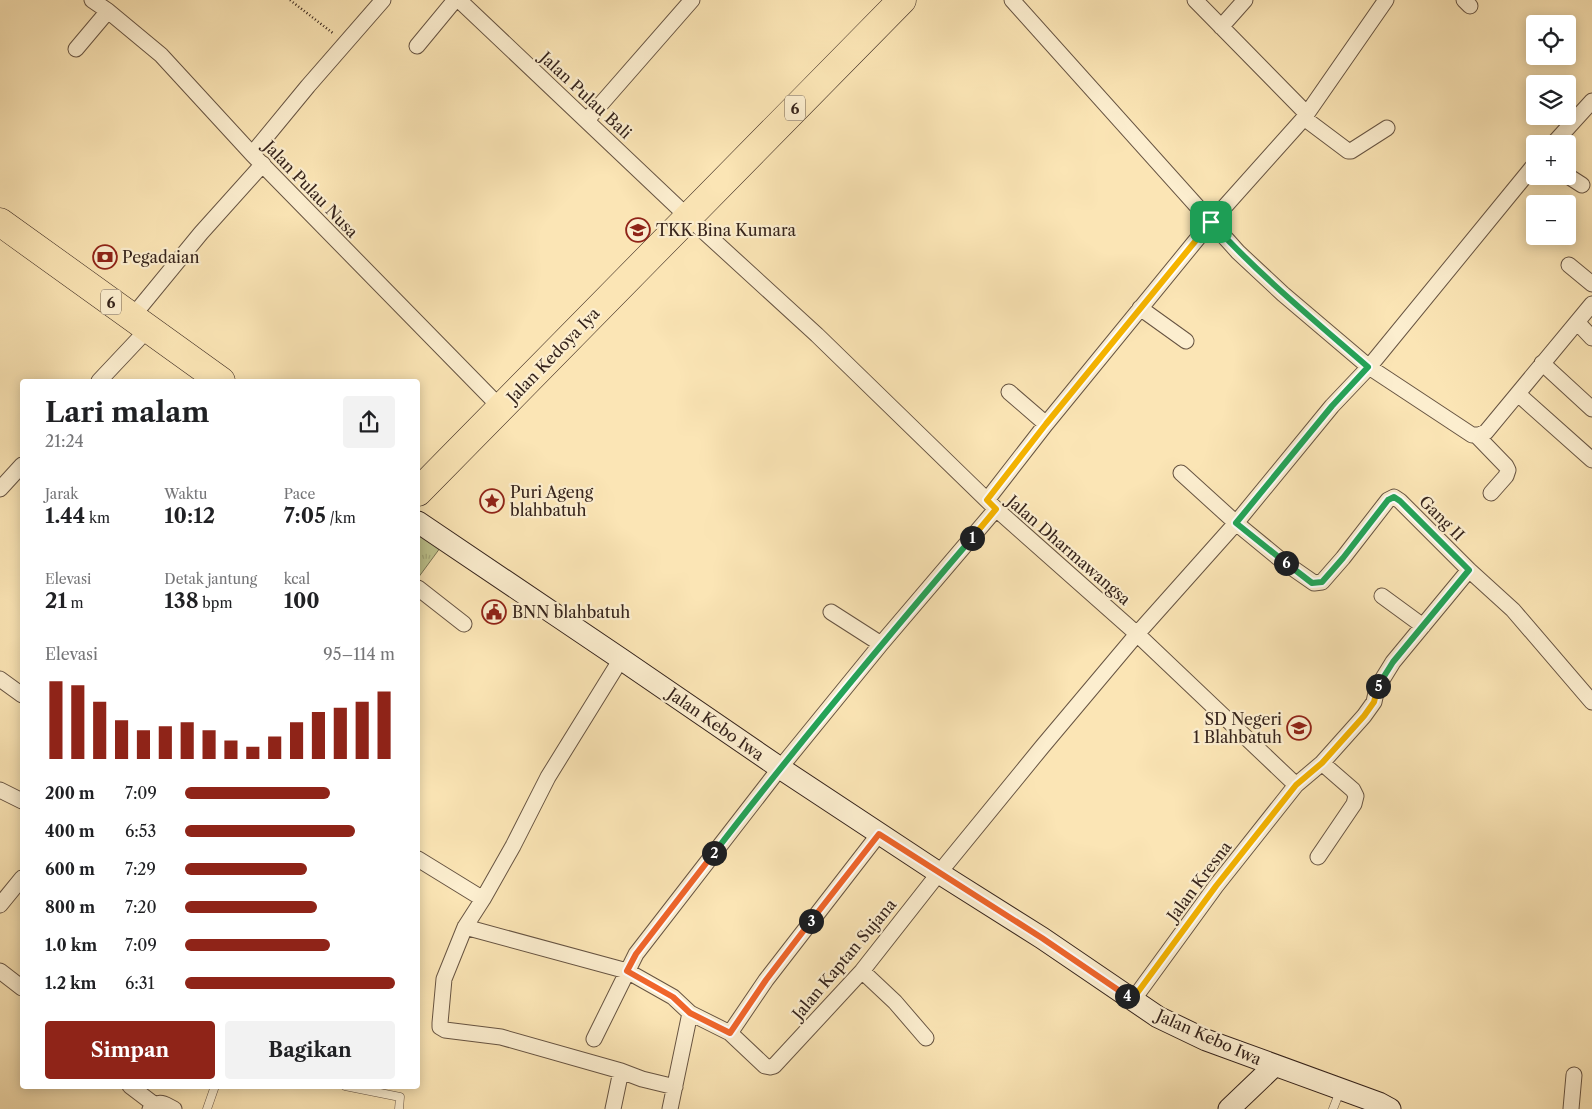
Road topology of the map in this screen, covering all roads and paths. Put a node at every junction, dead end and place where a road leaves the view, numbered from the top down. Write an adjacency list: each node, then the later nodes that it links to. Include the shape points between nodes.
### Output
1 (92, 0): 12 (street, Jalan Pulau Nusa)
2 (290, 0): 14 (path)
3 (383, 0): 14 (street)
4 (455, 0): 15 (street)
5 (459, 0): 19 (street, Jalan Pulau Bali)
6 (692, 0): 19 (street)
7 (902, 0): 27 (highway, 6)
8 (1012, 0): 28 (street)
9 (1195, 0): 13 (street)
10 (1245, 0): 13 (street)
11 (1386, 0): 18 (street)
12 (108, 11): 16 (street); 22 (street, Jalan Pulau Nusa, via 161,55)
13 (1221, 27): 18 (street)
14 (345, 42): 22 (street)
15 (417, 46)
16 (76, 49)
17 (1592, 101): 21 (street)
18 (1305, 115): 20 (street, via 1348,151); 28 (street)
19 (587, 120): 27 (street, Jalan Pulau Bali)
20 (1387, 128)
21 (1561, 135)
22 (252, 154): 23 (street, Jalan Pulau Nusa)
23 (263, 164): 35 (street, via 201,233); 44 (street, Jalan Pulau Nusa)
24 (1526, 175): 39 (street, Jalan Kaptan Sujana)
25 (1576, 182): 26 (street)
26 (1582, 186)
27 (688, 216): 44 (highway, Jalan Kedoya Iya / 6); 54 (street, Jalan Dharmawangsa, via 817,335)
28 (1211, 222): 33 (street); 39 (street, via 1283,294)
29 (1, 224): 35 (highway, 6)
30 (1569, 265): 31 (street)
31 (1592, 284)
32 (1592, 304): 34 (street)
33 (1140, 308): 37 (street); 46 (street)
34 (1576, 322): 36 (street); 38 (street)
35 (140, 323): 40 (street); 41 (highway, 6)
36 (1592, 338)
37 (1186, 341)
38 (1542, 362): 43 (street); 45 (street)
39 (1368, 367): 47 (street); 56 (street, Jalan Kaptan Sujana)
40 (100, 379)
41 (218, 379)
42 (1009, 392): 46 (street)
43 (1518, 394): 47 (street, via 1486,432); 48 (street)
44 (501, 408): 52 (highway, Jalan Kedoya Iya / 6)
45 (1592, 409)
46 (1046, 424): 54 (street)
47 (1476, 435): 53 (street, via 1508,470)
48 (1592, 460)
49 (20, 466): 51 (street)
50 (1181, 473): 56 (street)
51 (0, 489)
52 (420, 490)
53 (1491, 493)
54 (992, 505): 63 (street, Jalan Dharmawangsa); 64 (street)
55 (420, 523): 65 (main road, Jalan Kebo Iwa)
56 (1236, 523): 57 (street, Gang II, via 1312,583 1317,583 1322,582 1388,500 1394,497); 63 (street, Jalan Kaptan Sujana)
57 (1469, 570): 62 (street, Jalan Kresna); 68 (street, Gang II, via 1513,610)
58 (420, 590): 61 (street)
59 (1382, 596): 62 (street)
60 (831, 612): 64 (street)
61 (464, 624)
62 (1423, 626): 69 (street, Jalan Kresna, via 1393,662 1364,716)
63 (1137, 634): 71 (street, Jalan Dharmawangsa); 77 (street, Jalan Kaptan Sujana)
64 (881, 644): 70 (street)
65 (621, 659): 70 (main road, Jalan Kebo Iwa); 79 (street, via 548,778)
66 (0, 679): 67 (street)
67 (20, 694)
68 (1592, 702)
69 (1322, 763): 71 (street, Jalan Kresna); 75 (street, via 1356,796 1354,804)
70 (780, 768): 74 (main road, Jalan Kebo Iwa); 82 (street)
71 (1296, 785): 86 (street, Jalan Kresna)
72 (0, 790): 73 (street)
73 (20, 800)
74 (879, 834): 77 (main road, Jalan Kebo Iwa); 88 (street, via 766,980)
75 (1318, 857)
76 (420, 860): 79 (street)
77 (939, 873): 84 (street, Jalan Kaptan Sujana); 86 (main road, Jalan Kebo Iwa)
78 (20, 880): 80 (street)
79 (483, 899): 81 (street)
80 (0, 905)
81 (464, 927): 82 (street); 92 (street, via 444,978 440,1027 502,1036)
82 (629, 966): 87 (street); 90 (street)
83 (0, 971): 85 (street)
84 (862, 971): 88 (street, Jalan Kaptan Sujana, via 774,1066 765,1066); 89 (street, via 896,1002)
85 (20, 986)
86 (1132, 1000): 91 (main road, Jalan Kebo Iwa, via 1197,1036)
87 (690, 1013): 88 (street); 94 (street)
88 (730, 1033)
89 (926, 1038)
90 (594, 1040)
91 (1274, 1066): 98 (main road, Jalan Kebo Iwa); 100 (main road)
92 (621, 1070): 94 (street); 104 (street)
93 (1574, 1075): 108 (street)
94 (675, 1087): 105 (street)
95 (133, 1089): 99 (street)
96 (214, 1089): 102 (lane)
97 (359, 1089): 103 (lane, via 400,1098)
98 (1341, 1090): 106 (lane); 107 (main road, Jalan Kebo Iwa)
99 (153, 1107): 101 (street, via 164,1103)
100 (1233, 1108)
101 (174, 1109)
102 (207, 1109)
103 (399, 1109)
104 (613, 1109)
105 (670, 1109)
106 (1333, 1109)
107 (1390, 1109)
108 (1571, 1109)

